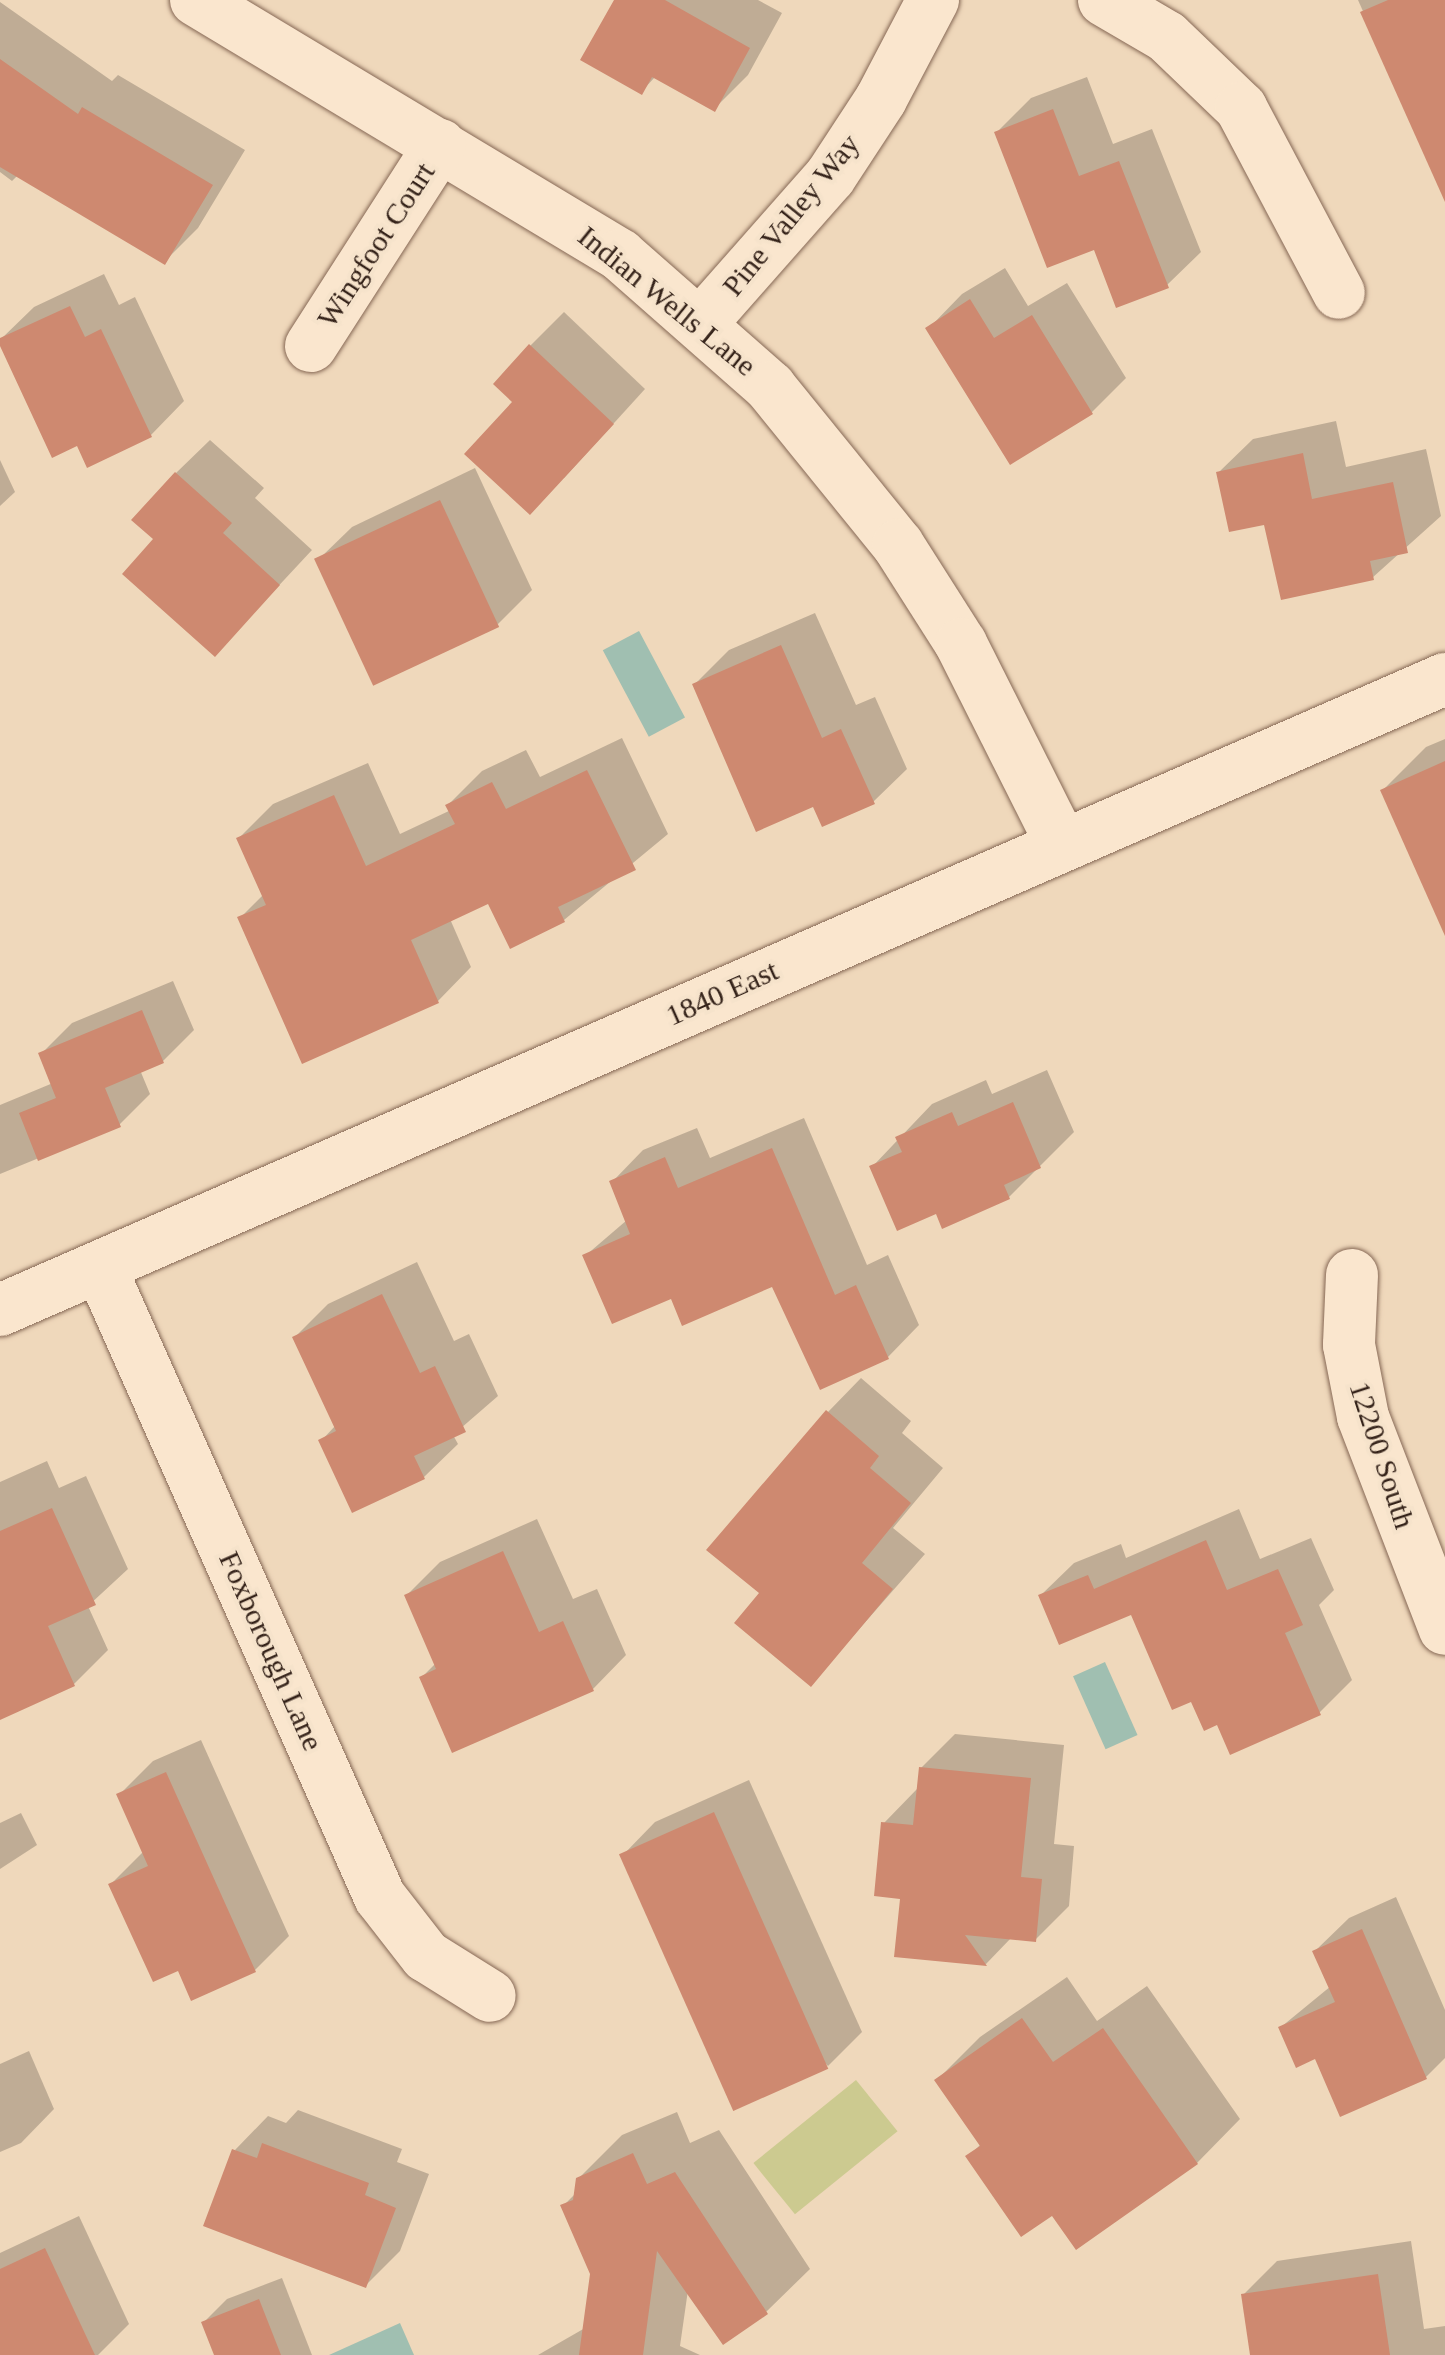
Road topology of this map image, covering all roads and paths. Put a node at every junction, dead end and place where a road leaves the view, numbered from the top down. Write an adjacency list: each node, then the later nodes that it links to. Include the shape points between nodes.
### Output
1 (196, 0): 4 (street, Indian Wells Lane)
2 (933, 0): 6 (street, Pine Valley Way, via 882,99 830,177)
3 (1104, 0): 5 (street, via 1167,37 1241,108)
4 (440, 144): 6 (street, Indian Wells Lane, via 620,255); 7 (street, Wingfoot Court)
5 (1338, 293)
6 (702, 322): 9 (street, Indian Wells Lane, via 770,387 898,546 961,644)
7 (312, 346)
8 (1445, 679): 9 (street, 1840 East)
9 (1062, 845): 10 (street, 1840 East)
10 (101, 1269): 12 (street, 1840 East); 14 (street, Foxborough Lane, via 380,1896 426,1956)
11 (1352, 1275): 13 (street, 12200 South, via 1349,1345 1362,1417)
12 (0, 1310)
13 (1445, 1630)
14 (490, 1996)

